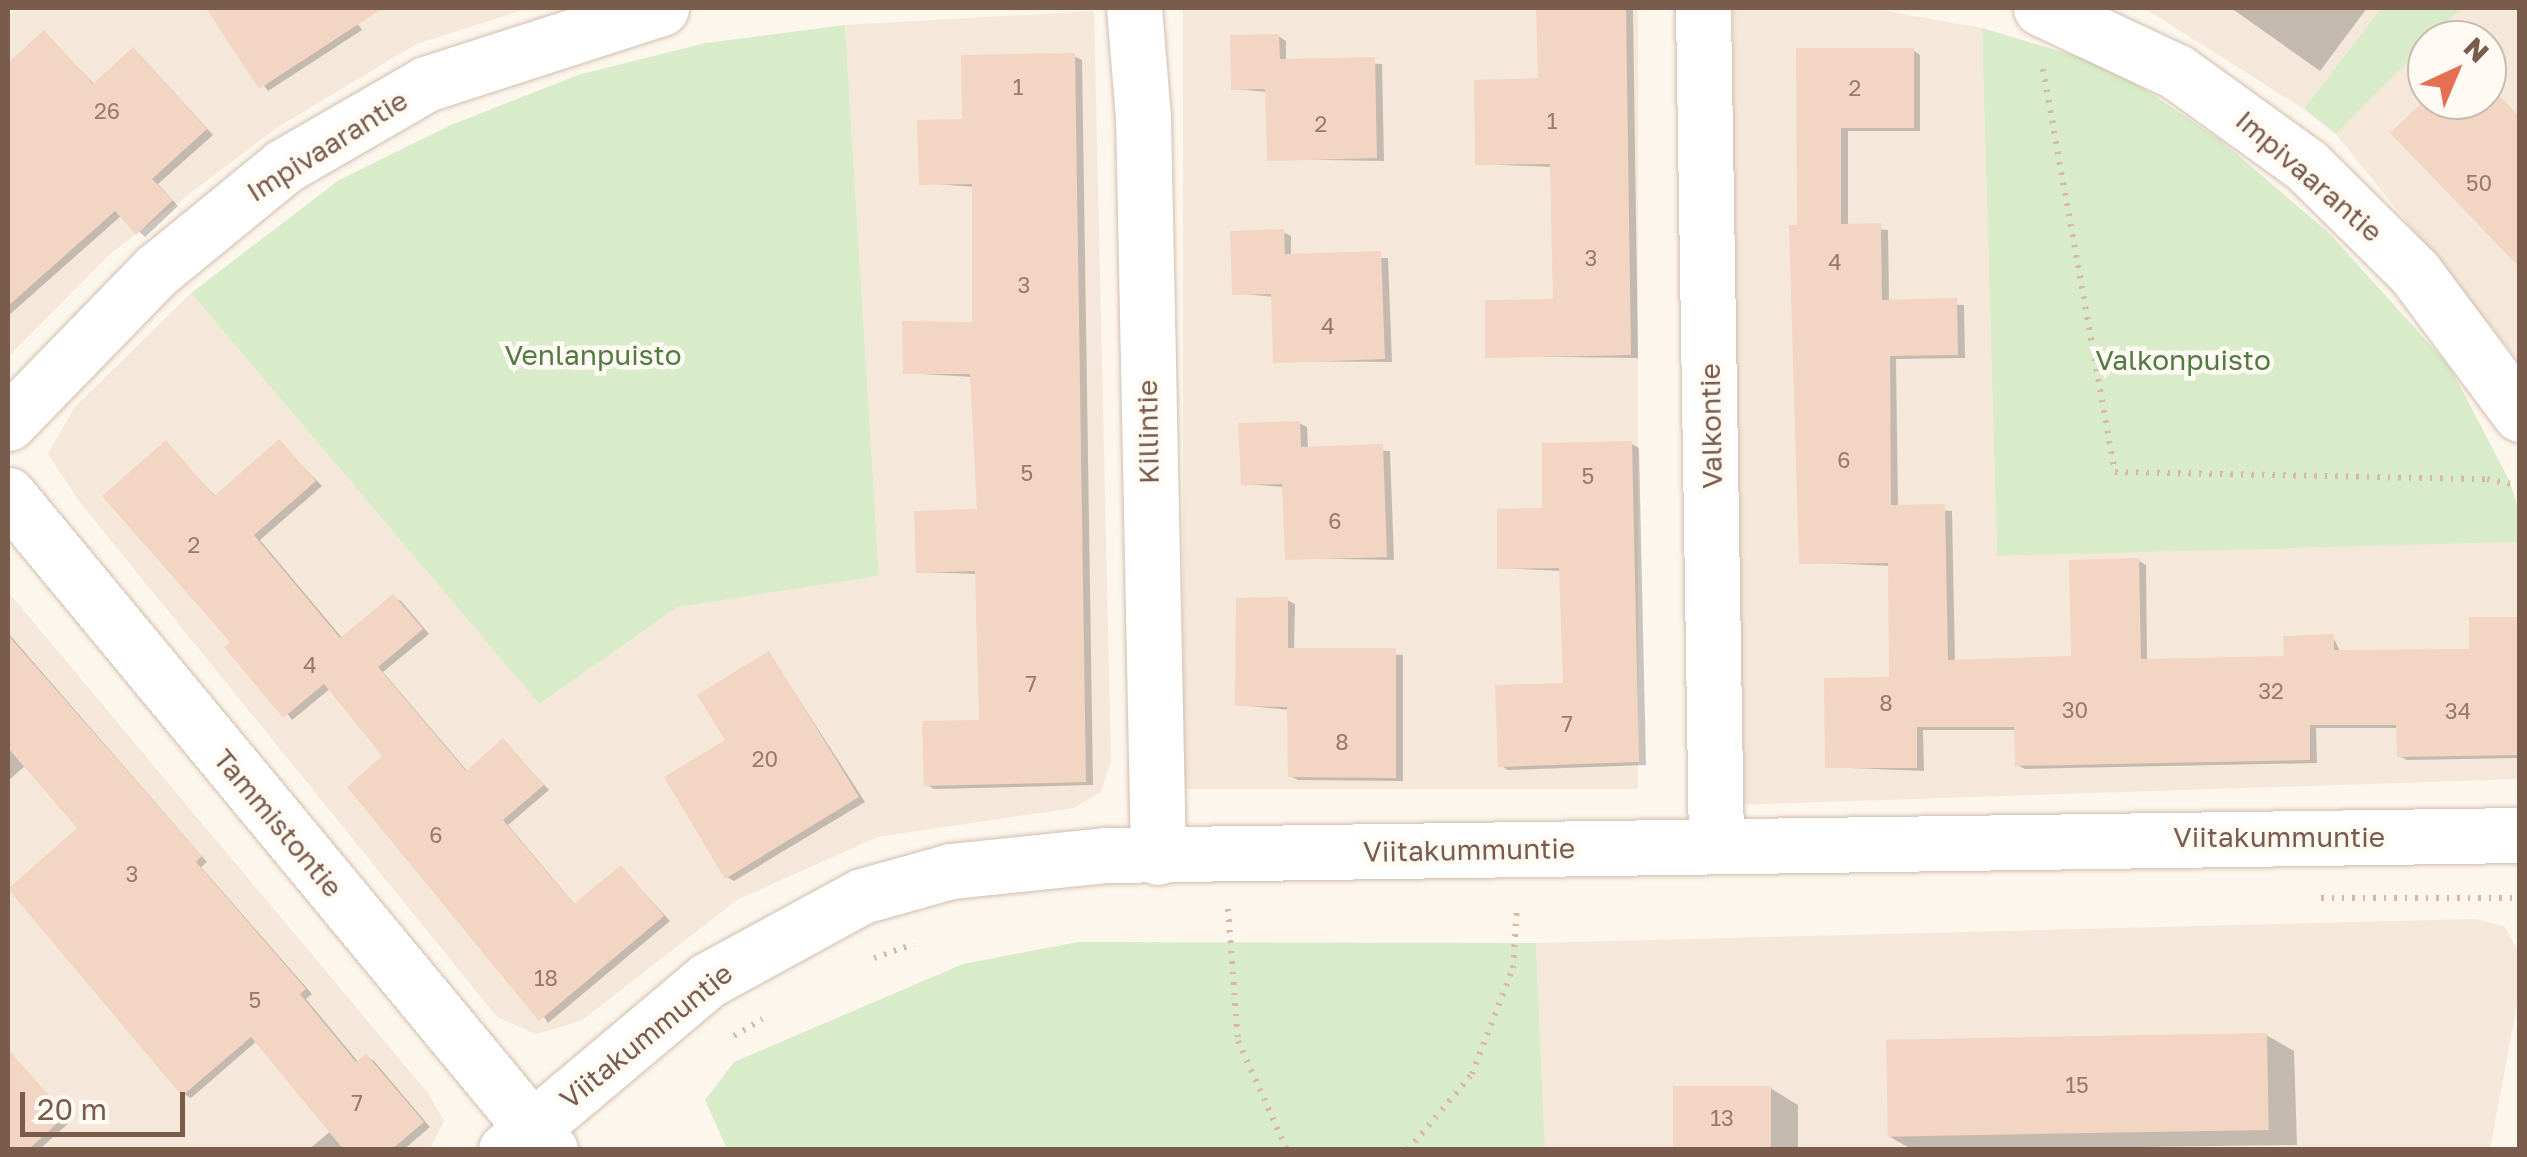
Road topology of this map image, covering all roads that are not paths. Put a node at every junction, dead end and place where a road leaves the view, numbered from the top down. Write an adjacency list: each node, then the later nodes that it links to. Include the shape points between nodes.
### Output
1 (661, 8): 6 (street, Impivaarantie, via 426,84 299,156 157,270)
2 (1134, 8): 10 (street, Killintie, via 1143,117)
3 (1703, 8): 9 (street, Valkontie)
4 (2041, 8): 5 (street, Impivaarantie, via 2177,72 2306,165 2414,274)
5 (2520, 414)
6 (8, 423)
7 (8, 495): 11 (street, Tammistontie)
8 (2520, 835): 9 (street, Viitakummuntie)
9 (1716, 844): 10 (street, Viitakummuntie)
10 (1158, 857): 11 (street, Viitakummuntie, via 1106,855 951,871 862,896 708,980)
11 (528, 1143)

